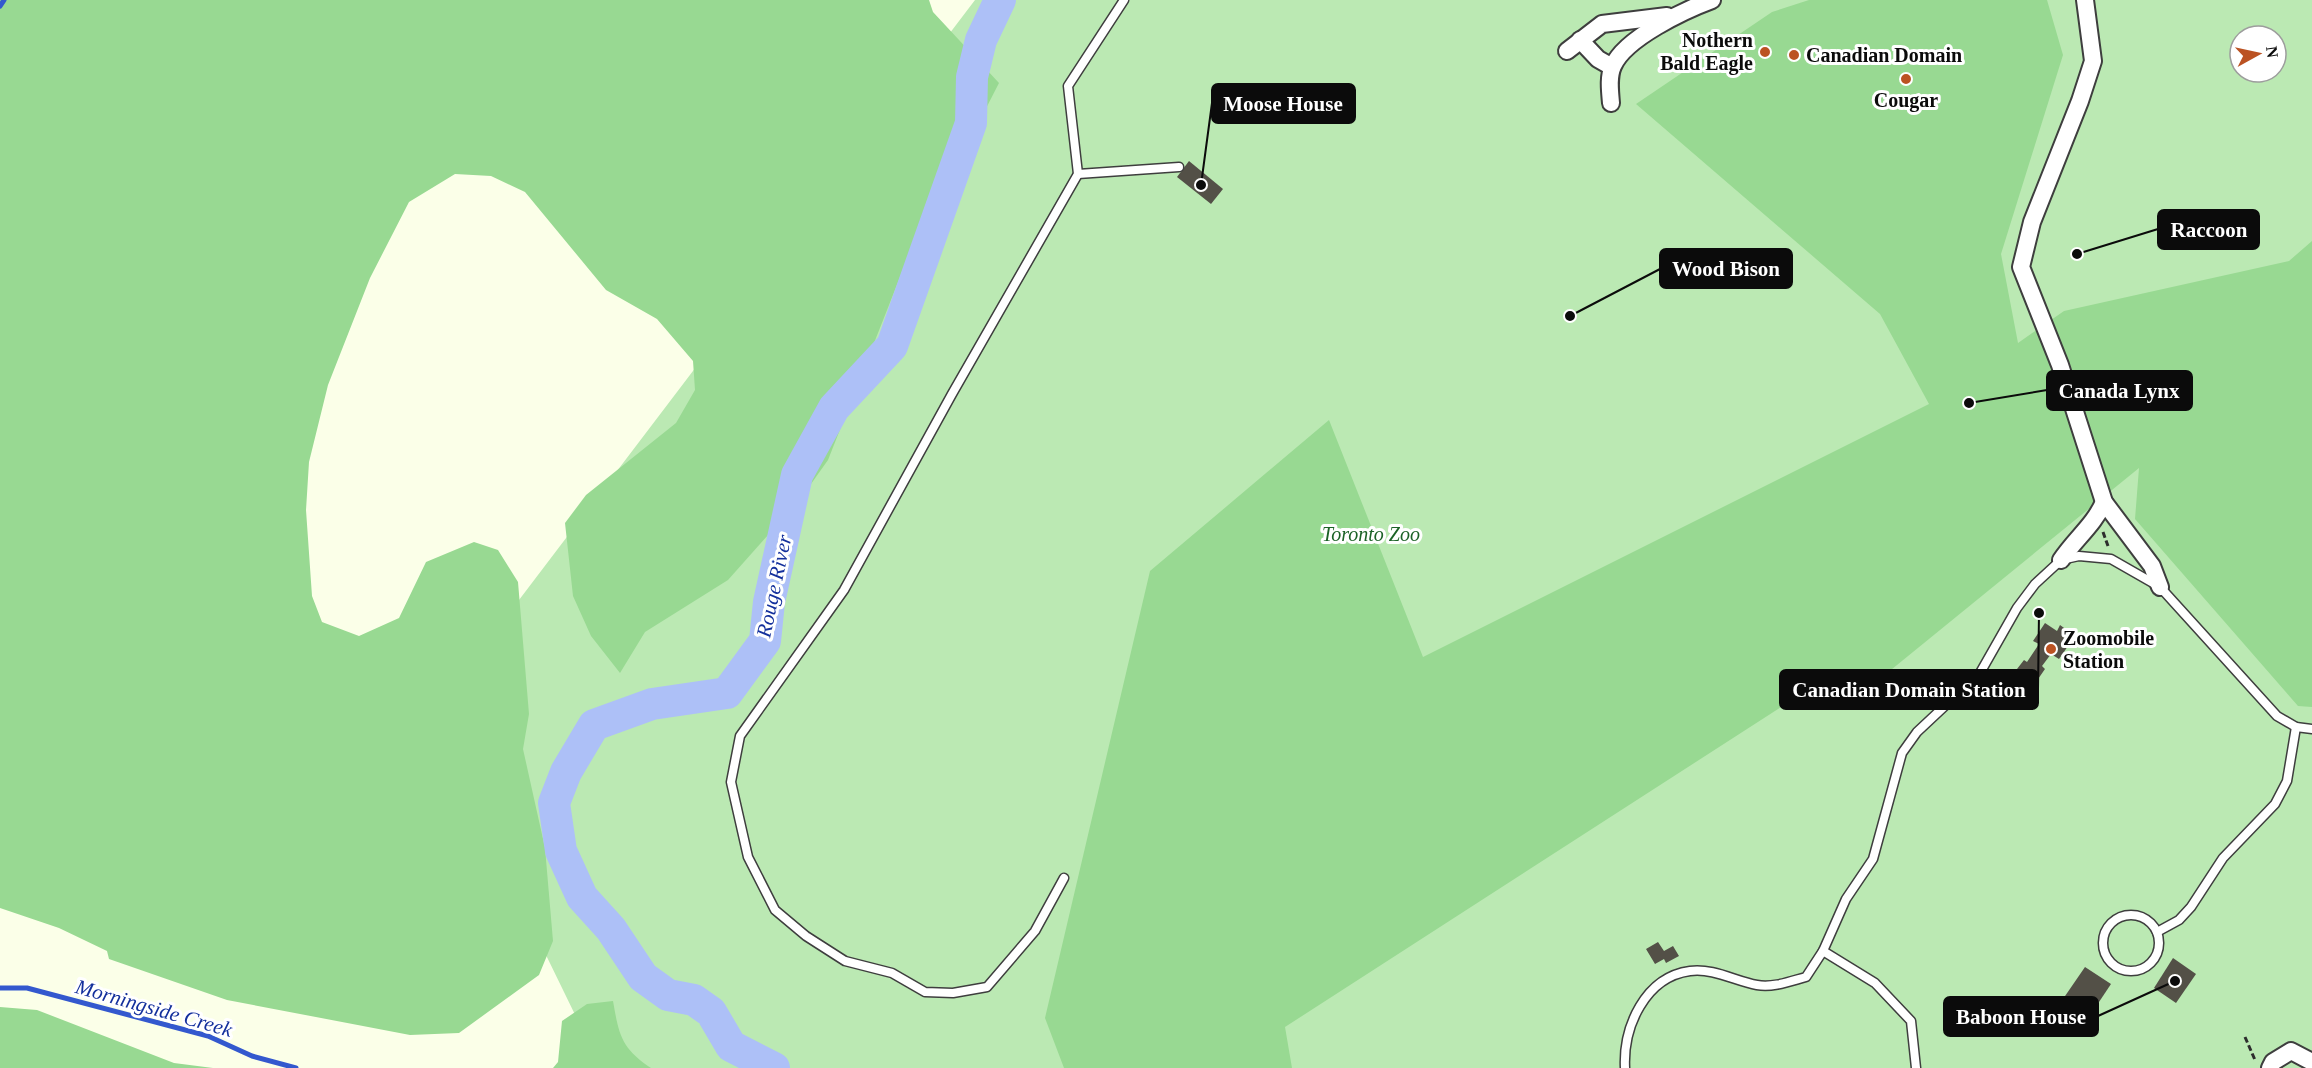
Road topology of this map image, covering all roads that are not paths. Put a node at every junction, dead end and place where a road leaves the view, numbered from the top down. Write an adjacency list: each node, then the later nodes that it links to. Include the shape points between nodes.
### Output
1 (1124, 0): 10 (lane, via 1068,86)
2 (1712, 0): 4 (street)
3 (2085, 0): 11 (street, via 2093,61 2032,222 2021,267 2060,365)
4 (1674, 15): 5 (street, via 1602,24); 7 (street, via 1645,34)
5 (1580, 40): 6 (street); 7 (street)
6 (1567, 51)
7 (1612, 67): 8 (street)
8 (1611, 103)
9 (1179, 167): 10 (lane)
10 (1078, 174): 16 (lane, via 844,590 740,736 731,782 748,857 775,910 806,936 845,960 892,973 925,992 953,993 987,987 1035,932)
11 (2104, 502): 12 (street, via 2097,519); 13 (street, via 2152,566)
12 (2061, 560): 13 (lane, via 2079,556 2110,559); 18 (lane, via 2029,592 1980,673 1917,732 1902,753 1873,859 1846,898)
13 (2160, 587): 14 (lane, via 2277,716)
14 (2296, 727): 15 (lane); 17 (lane, via 2287,781 2275,804 2223,858 2191,907 2179,920)
15 (2312, 729)
16 (1064, 878)
17 (2157, 932): 17 (lane, via 2156,958 2142,969 2125,971 2105,955 2104,936 2115,920 2134,915)
18 (1823, 951): 21 (lane, via 1806,977 1782,984 1758,985 1726,974 1690,971 1660,982 1637,1008 1625,1052); 22 (lane, via 1875,983 1911,1021)
19 (2312, 1062): 20 (street, via 2291,1051)
20 (2264, 1067)
21 (1626, 1068)
22 (1916, 1068)

